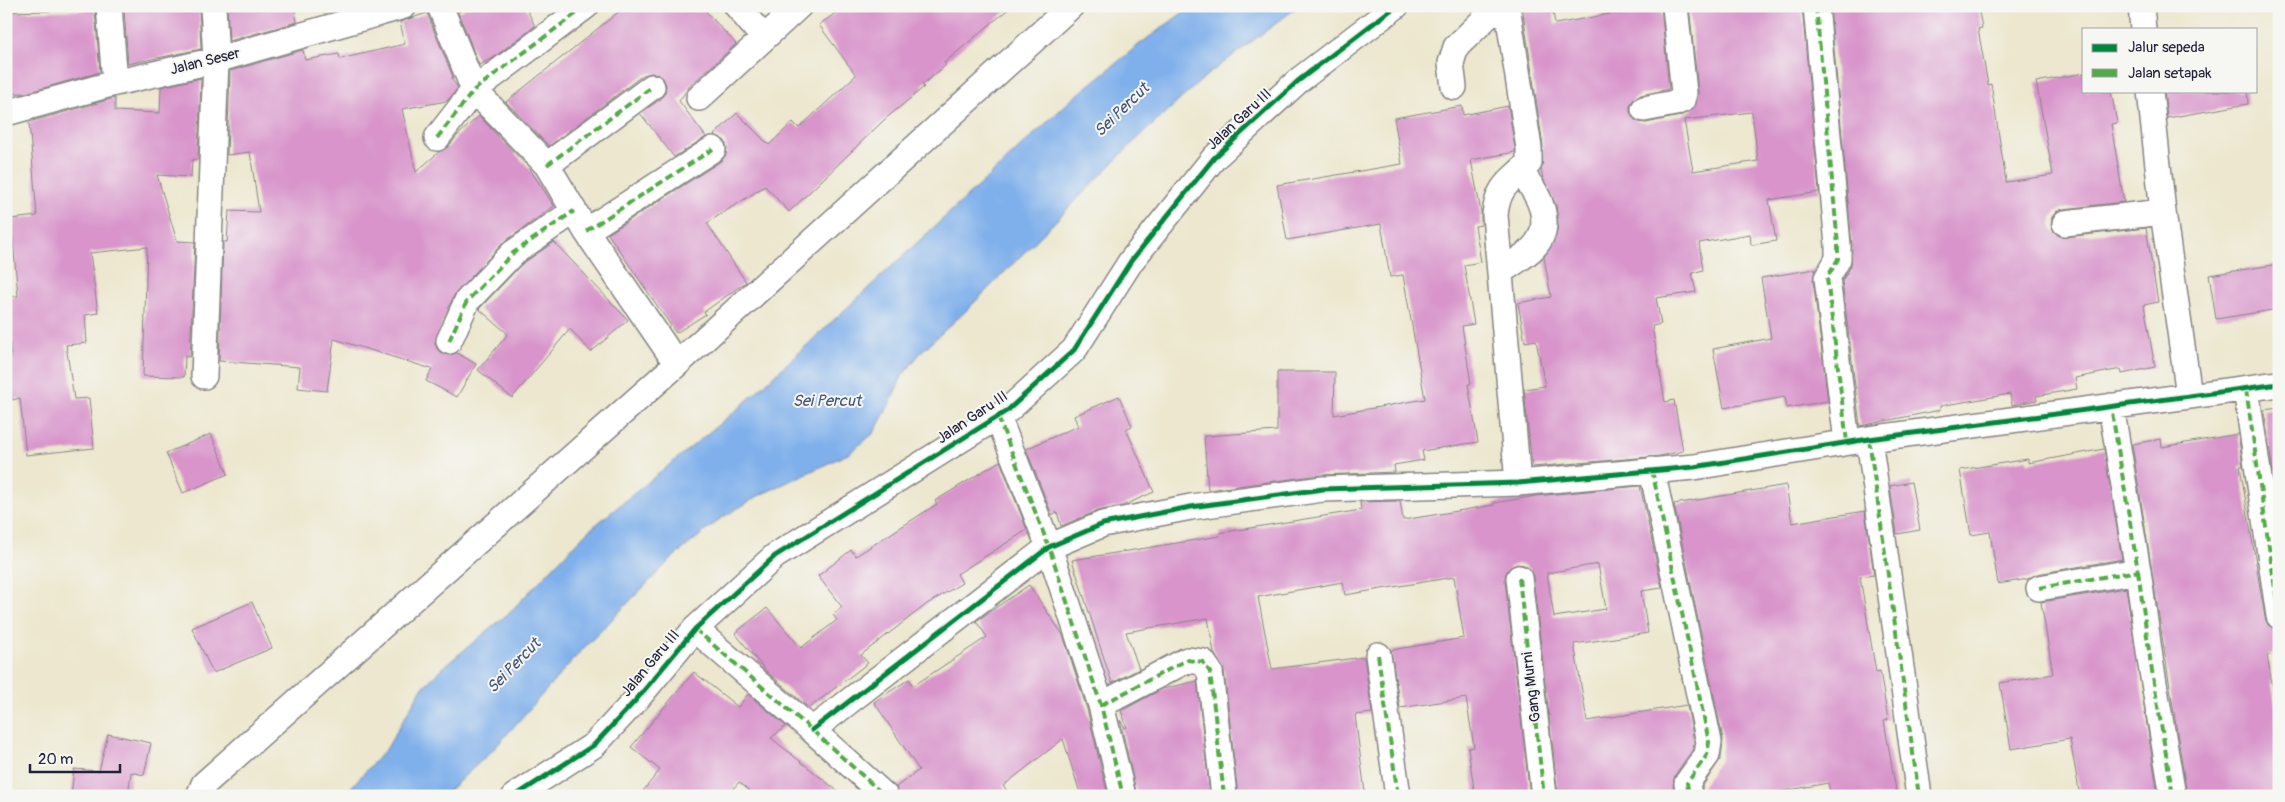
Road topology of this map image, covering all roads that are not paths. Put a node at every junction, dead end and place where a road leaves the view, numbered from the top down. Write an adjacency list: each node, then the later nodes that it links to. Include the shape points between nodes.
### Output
1 (109, 6): 18 (street)
2 (213, 6): 17 (street)
3 (404, 6): 17 (street, Jalan Seser)
4 (440, 6): 21 (street)
5 (586, 6): 21 (street)
6 (737, 6): 16 (street)
7 (799, 6): 16 (street)
8 (1071, 6): 35 (street)
9 (1396, 6): 41 (street, Jalan Garu III, via 1298,81 1214,158 1131,261 1074,350)
10 (1498, 6): 20 (street, via 1456,47 1451,63)
11 (1507, 6): 29 (street, via 1529,148 1529,163)
12 (1675, 6): 24 (street, via 1684,92 1682,100)
13 (1816, 6): 42 (street, via 1838,245 1838,259 1828,278)
14 (2141, 6): 15 (street)
15 (2143, 28)
16 (764, 37): 23 (street)
17 (216, 60): 18 (street, Jalan Seser); 36 (street)
18 (116, 83): 25 (street, Jalan Seser)
19 (652, 87): 28 (street)
20 (1454, 87)
21 (474, 90): 26 (street); 28 (street)
22 (2150, 92): 30 (street)
23 (699, 98)
24 (1644, 109)
25 (6, 113)
26 (437, 138)
27 (713, 149): 31 (street)
28 (547, 165): 31 (street)
29 (1520, 172): 33 (street, via 1497,197 1495,214); 33 (street, via 1534,188 1542,206 1544,232 1532,249)
30 (2163, 212): 32 (street); 39 (street)
31 (580, 221): 34 (street, via 513,254 467,301); 35 (street)
32 (2066, 224)
33 (1500, 272): 44 (street)
34 (449, 341)
35 (677, 364): 54 (street, via 204,784)
36 (204, 376)
37 (2279, 384): 38 (street)
38 (2246, 389): 39 (street); 49 (street)
39 (2188, 395): 40 (street)
40 (2111, 406): 42 (street); 46 (street)
41 (998, 417): 45 (street); 50 (street, Jalan Garu III, via 775,556)
42 (1858, 440): 43 (street, via 1694,467); 62 (street)
43 (1652, 470): 44 (street); 61 (street, via 1709,742 1707,755 1687,783)
44 (1518, 483): 45 (street, via 1323,489 1191,507 1103,524)
45 (1049, 547): 52 (street); 53 (street)
46 (2138, 571): 48 (street); 63 (street)
47 (1519, 578): 60 (street, Gang Murni)
48 (2040, 588)
49 (2279, 616)
50 (695, 629): 53 (street); 55 (street, Jalan Garu III, via 636,700 594,744)
51 (1378, 655): 59 (street)
52 (1101, 705): 57 (street); 58 (street, via 1188,660 1203,662 1210,672)
53 (812, 730): 56 (street)
54 (200, 796)
55 (515, 796)
56 (884, 796)
57 (1122, 796)
58 (1224, 796)
59 (1398, 796)
60 (1544, 796)
61 (1689, 796)
62 (1919, 796)
63 (2173, 796)

